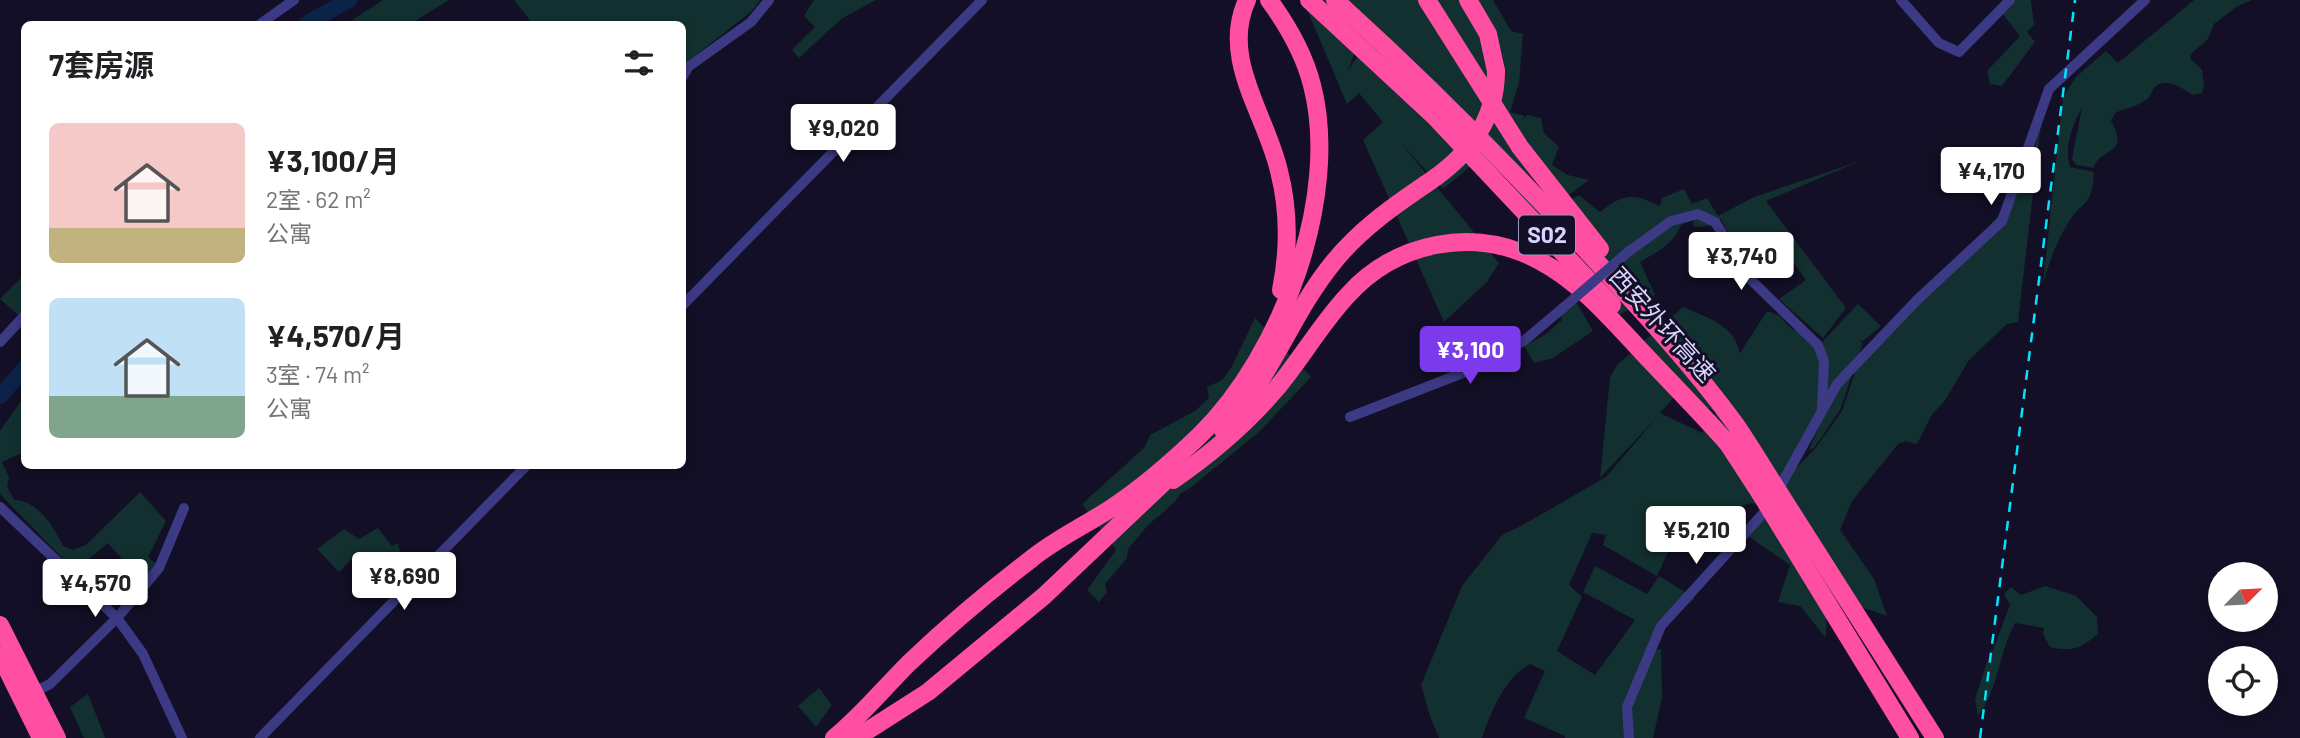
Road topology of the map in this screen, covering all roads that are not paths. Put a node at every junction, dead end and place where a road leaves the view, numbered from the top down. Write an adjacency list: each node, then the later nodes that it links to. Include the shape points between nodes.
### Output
1 (294, 0): 13 (street)
2 (769, 0): 14 (street, via 751,22)
3 (982, 0): 15 (street)
4 (1248, 0): 18 (highway, via 1238,45 1279,168 1287,221 1282,285)
5 (1269, 0): 18 (highway, via 1293,36 1310,76 1319,161 1297,273)
6 (1309, 0): 22 (highway, 西安外环高速 / S02, via 1427,110 1514,200 1663,360)
7 (1335, 0): 21 (highway, 西安外环高速 / S02, via 1493,150 1649,320)
8 (1427, 0): 21 (highway, via 1532,164 1676,339)
9 (1468, 0): 25 (highway, bridge, via 1488,34 1496,71 1491,109 1479,134 1452,165 1376,219 1342,252 1240,410)
10 (1901, 0): 11 (street, via 1939,43 1959,52)
11 (2010, 0)
12 (2146, 0): 19 (street, via 2049,89 2002,221 1917,300 1837,384)
13 (264, 21)
14 (686, 71)
15 (686, 302)
16 (21, 319): 17 (street)
17 (0, 342)
18 (1260, 356): 37 (highway, via 1223,411 1198,437 1122,501 1032,558 910,663)
19 (1822, 411): 20 (street, bridge, via 1824,361 1818,345 1752,281 1715,222 1698,214 1671,221 1628,252 1525,340 1465,372); 39 (street, via 1766,513 1661,626 1628,708)
20 (1350, 417)
21 (1736, 426): 24 (highway, 西安外环高速 / S02)
22 (1730, 446): 24 (highway, 西安外环高速 / S02); 25 (highway, via 1620,328 1566,278 1515,250 1457,242 1403,254 1366,277 1240,428)
23 (524, 469): 36 (street)
24 (1767, 488): 40 (highway, 西安外环高速 / S02, bridge); 41 (highway, 西安外环高速 / S02, bridge)
25 (1144, 500): 38 (highway, via 1044,596 928,692)
26 (0, 507): 28 (street)
27 (184, 508): 28 (street, via 159,568)
28 (117, 618): 31 (street, via 50,684); 35 (street, via 143,654)
29 (2, 630): 31 (highway)
30 (0, 655): 31 (highway)
31 (31, 694): 32 (highway); 33 (highway); 34 (highway)
32 (41, 738)
33 (57, 738)
34 (66, 738)
35 (183, 738)
36 (260, 738)
37 (834, 738)
38 (856, 738)
39 (1629, 738)
40 (1910, 738)
41 (1936, 738)

